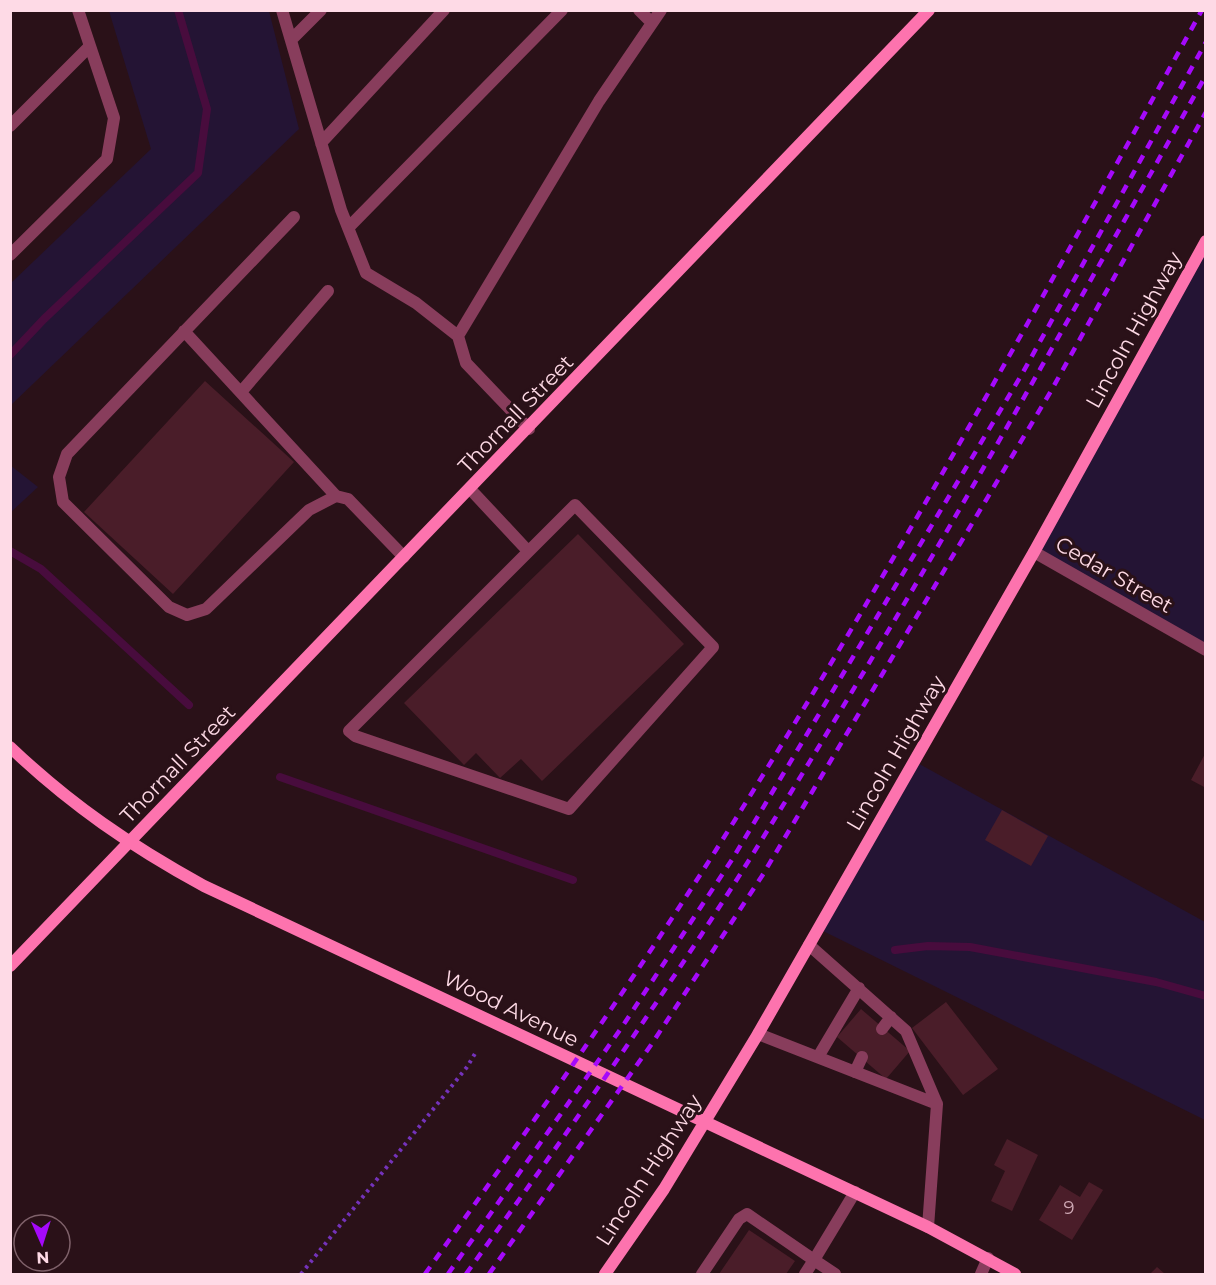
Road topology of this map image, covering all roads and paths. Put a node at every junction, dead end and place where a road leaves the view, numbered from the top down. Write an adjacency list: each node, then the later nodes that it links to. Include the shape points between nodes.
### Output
1 (78, 10): 11 (street)
2 (282, 10): 10 (street)
3 (321, 10): 10 (street)
4 (444, 10): 13 (street)
5 (562, 10): 15 (street)
6 (639, 10): 9 (street)
7 (661, 10): 9 (street)
8 (929, 10): 22 (street, Thornall Street)
9 (652, 23): 20 (street, via 599,101)
10 (291, 40): 13 (street)
11 (90, 46): 12 (street); 17 (street, via 114,118 107,159)
12 (10, 126)
13 (321, 143): 15 (street)
14 (294, 217): 19 (street)
15 (348, 228): 20 (street, via 366,273 416,303)
16 (1206, 241): 26 (street, Lincoln Highway)
17 (10, 255)
18 (328, 291): 21 (street)
19 (184, 331): 21 (street); 24 (street, via 67,454 59,477 63,502 169,608 187,615 206,609 309,510)
20 (458, 336): 22 (street, via 466,363)
21 (241, 392): 24 (street)
22 (529, 429): 23 (street, Thornall Street)
23 (471, 490): 25 (street); 27 (street, Thornall Street)
24 (336, 496): 27 (street, via 348,499)
25 (528, 550): 25 (street, via 349,731 569,809 713,646 574,505)
26 (1034, 552): 28 (street, Cedar Street); 31 (street, Lincoln Highway)
27 (404, 557): 30 (street, Thornall Street)
28 (1206, 650)
29 (10, 747): 30 (street, Wood Avenue, via 69,801)
30 (129, 843): 32 (street, Thornall Street); 42 (street, Wood Avenue, via 204,886)
31 (809, 945): 33 (street); 36 (street, Lincoln Highway)
32 (10, 966)
33 (859, 988): 34 (street); 38 (street)
34 (891, 1017): 35 (street); 41 (street, via 906,1031)
35 (882, 1029)
36 (759, 1034): 38 (street); 42 (street, Lincoln Highway)
37 (476, 1052): 47 (path)
38 (818, 1057): 40 (street)
39 (862, 1057): 40 (street)
40 (855, 1072): 41 (street)
41 (937, 1104): 44 (street)
42 (704, 1123): 43 (street, Wood Avenue); 48 (street, Lincoln Highway)
43 (855, 1192): 44 (street, Wood Avenue); 46 (street)
44 (928, 1227): 45 (street, Wood Avenue)
45 (988, 1258): 52 (street); 53 (street, Wood Avenue)
46 (814, 1260): 49 (street, via 747,1214 739,1219); 50 (street); 51 (street)
47 (301, 1275)
48 (604, 1275)
49 (702, 1275)
50 (805, 1275)
51 (835, 1275)
52 (981, 1275)
53 (1015, 1275)

